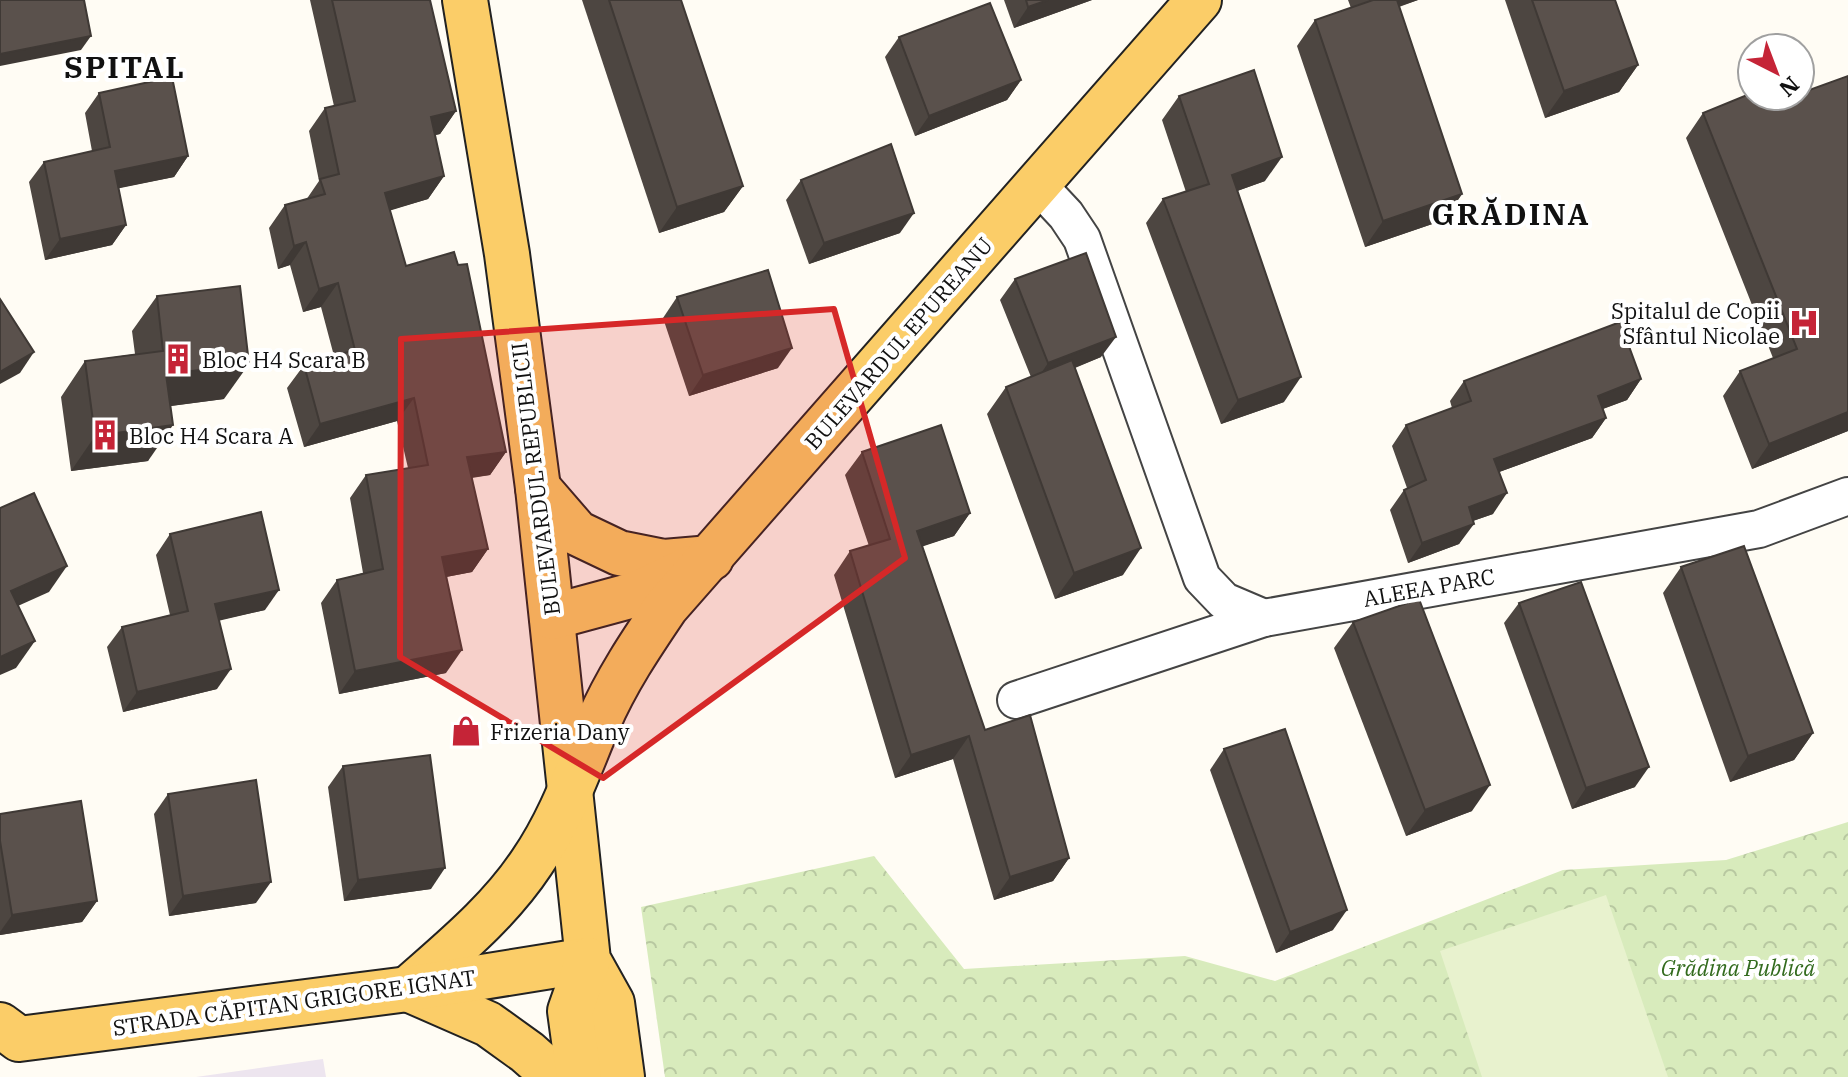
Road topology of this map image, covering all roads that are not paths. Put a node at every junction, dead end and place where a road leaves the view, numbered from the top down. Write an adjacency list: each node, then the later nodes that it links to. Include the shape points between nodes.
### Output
1 (465, 0): 4 (main road, BULEVARDUL REPUBLICII)
2 (1199, 0): 3 (main road, BULEVARDUL EPUREANU)
3 (1037, 184): 6 (main road, BULEVARDUL EPUREANU); 8 (street, via 1082,239 1202,578 1224,601)
4 (538, 488): 6 (main road, via 577,533 619,553 664,562); 7 (main road, BULEVARDUL REPUBLICII)
5 (1848, 496): 8 (street, ALEEA PARC, via 1759,529)
6 (711, 558): 7 (main road, BULEVARDUL EPUREANU, via 637,594); 10 (main road, via 666,607 629,661)
7 (552, 617): 10 (main road, BULEVARDUL REPUBLICII)
8 (1264, 618): 9 (street, ALEEA PARC)
9 (1016, 700)
10 (570, 790): 11 (main road, BULEVARDUL REPUBLICII); 12 (main road, via 534,861 499,907)
11 (588, 960): 12 (main road, STRADA CĂPITAN GRIGORE IGNAT); 15 (main road, BULEVARDUL REPUBLICII, via 570,1011); 16 (main road, BULEVARDUL REPUBLICII, via 612,1003)
12 (408, 989): 13 (main road, STRADA CĂPITAN GRIGORE IGNAT); 14 (main road, via 488,1024)
13 (6, 1035)
14 (555, 1077)
15 (579, 1077)
16 (622, 1077)

